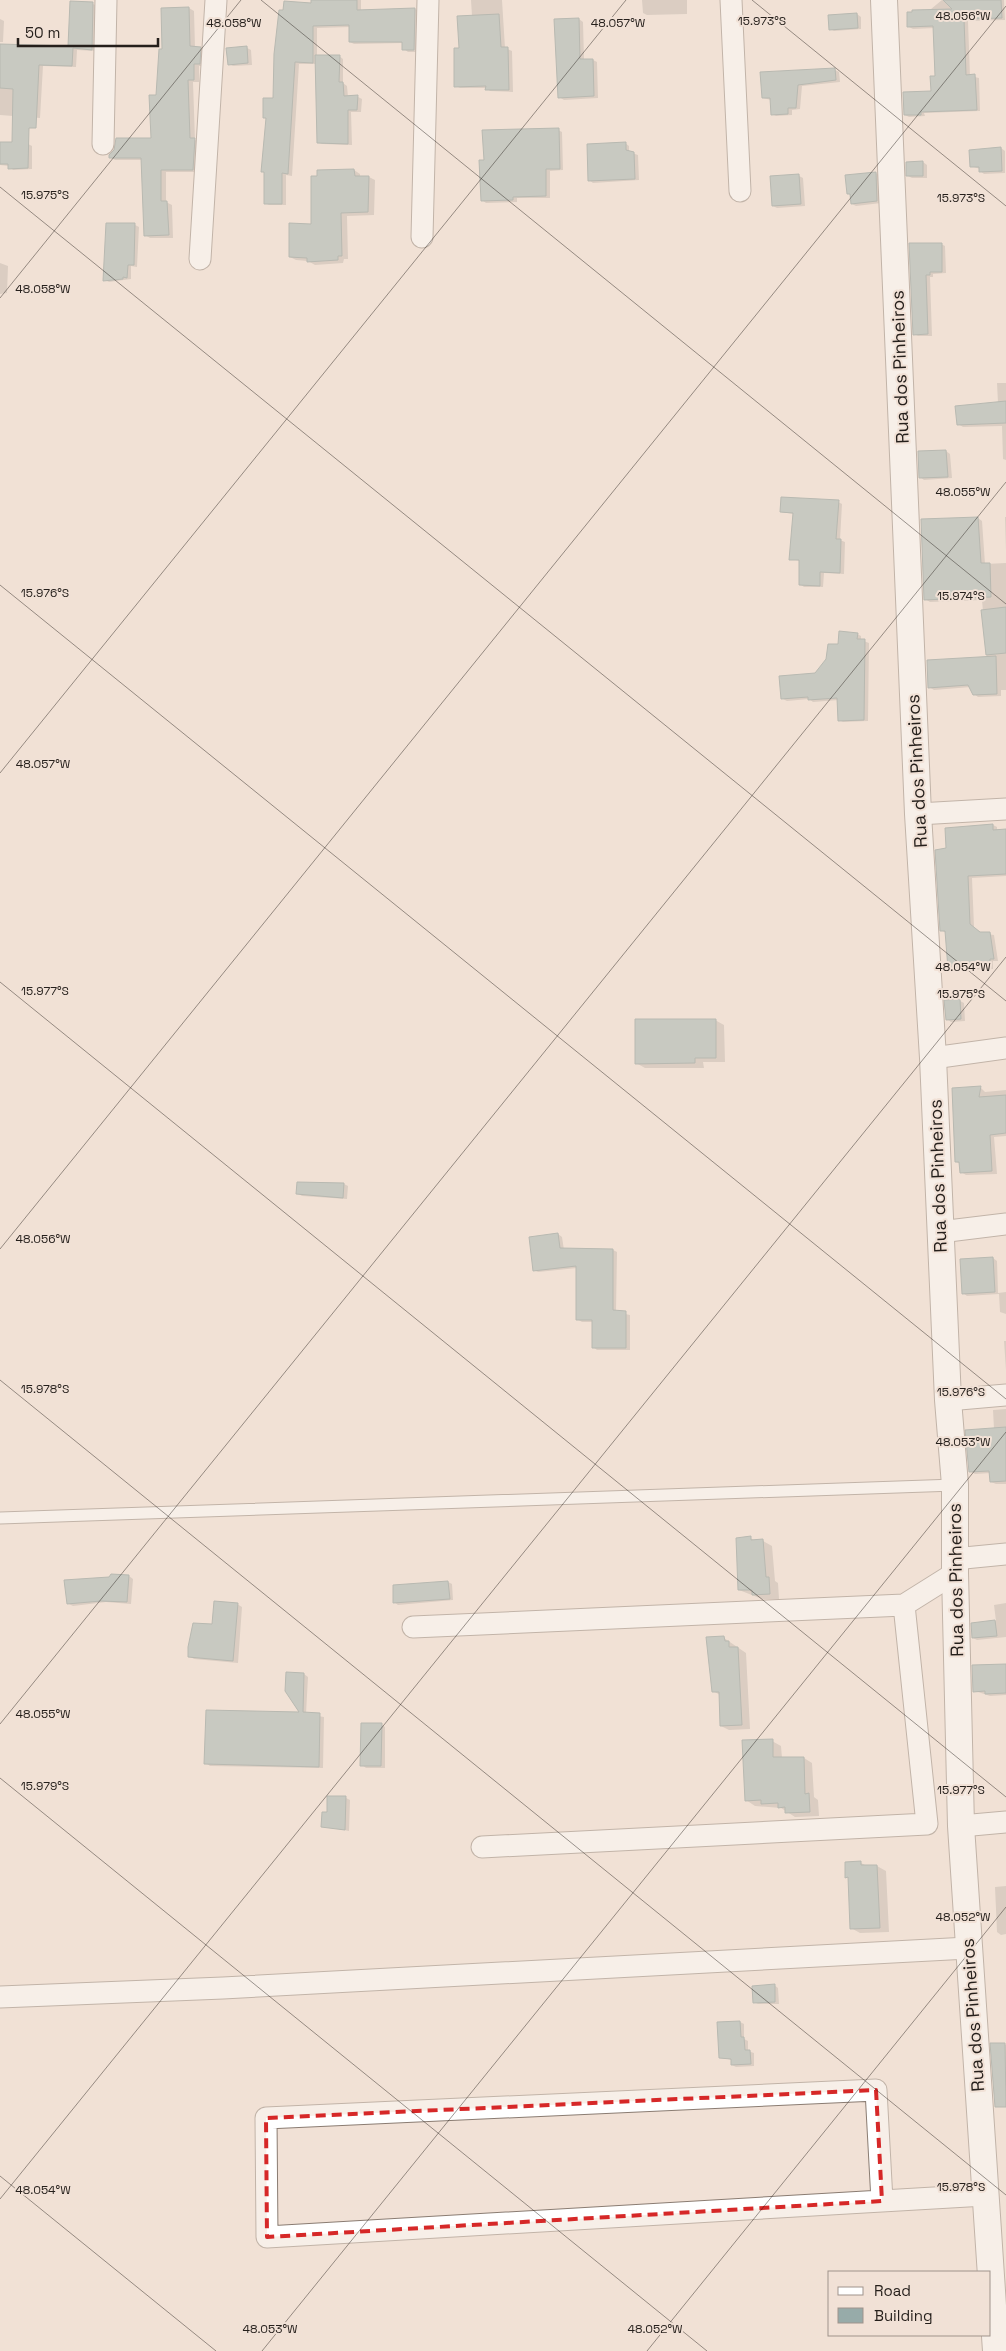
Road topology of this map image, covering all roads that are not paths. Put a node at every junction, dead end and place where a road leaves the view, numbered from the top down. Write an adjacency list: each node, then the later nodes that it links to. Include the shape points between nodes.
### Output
1 (106, 0): 6 (street)
2 (216, 0): 9 (street)
3 (428, 0): 8 (street)
4 (731, 0): 7 (street)
5 (884, 0): 11 (street, Rua dos Pinheiros)
6 (103, 144)
7 (740, 191)
8 (422, 237)
9 (200, 259)
10 (1006, 809): 11 (street)
11 (918, 814): 13 (street, Rua dos Pinheiros)
12 (1006, 1048): 13 (street)
13 (933, 1058): 15 (street, Rua dos Pinheiros)
14 (1006, 1224): 15 (street)
15 (940, 1232): 17 (street, Rua dos Pinheiros)
16 (1006, 1395): 17 (street)
17 (948, 1400): 18 (street, Rua dos Pinheiros)
18 (955, 1485): 19 (lane); 21 (street, Rua dos Pinheiros)
19 (0, 1518)
20 (1006, 1554): 21 (street)
21 (955, 1566): 22 (street); 25 (street, Rua dos Pinheiros)
22 (904, 1605): 23 (street); 26 (street, via 927,1824)
23 (413, 1627)
24 (1006, 1822): 25 (street)
25 (961, 1826): 27 (street, Rua dos Pinheiros)
26 (482, 1847)
27 (968, 1948): 28 (street); 29 (street, Rua dos Pinheiros)
28 (0, 1998)
29 (985, 2195): 30 (street); 31 (street, Rua dos Pinheiros)
30 (882, 2201): 30 (street, via 268,2237 266,2118 876,2090)
31 (990, 2271)
32 (991, 2280): 33 (street, Rua dos Pinheiros)
33 (996, 2351)

